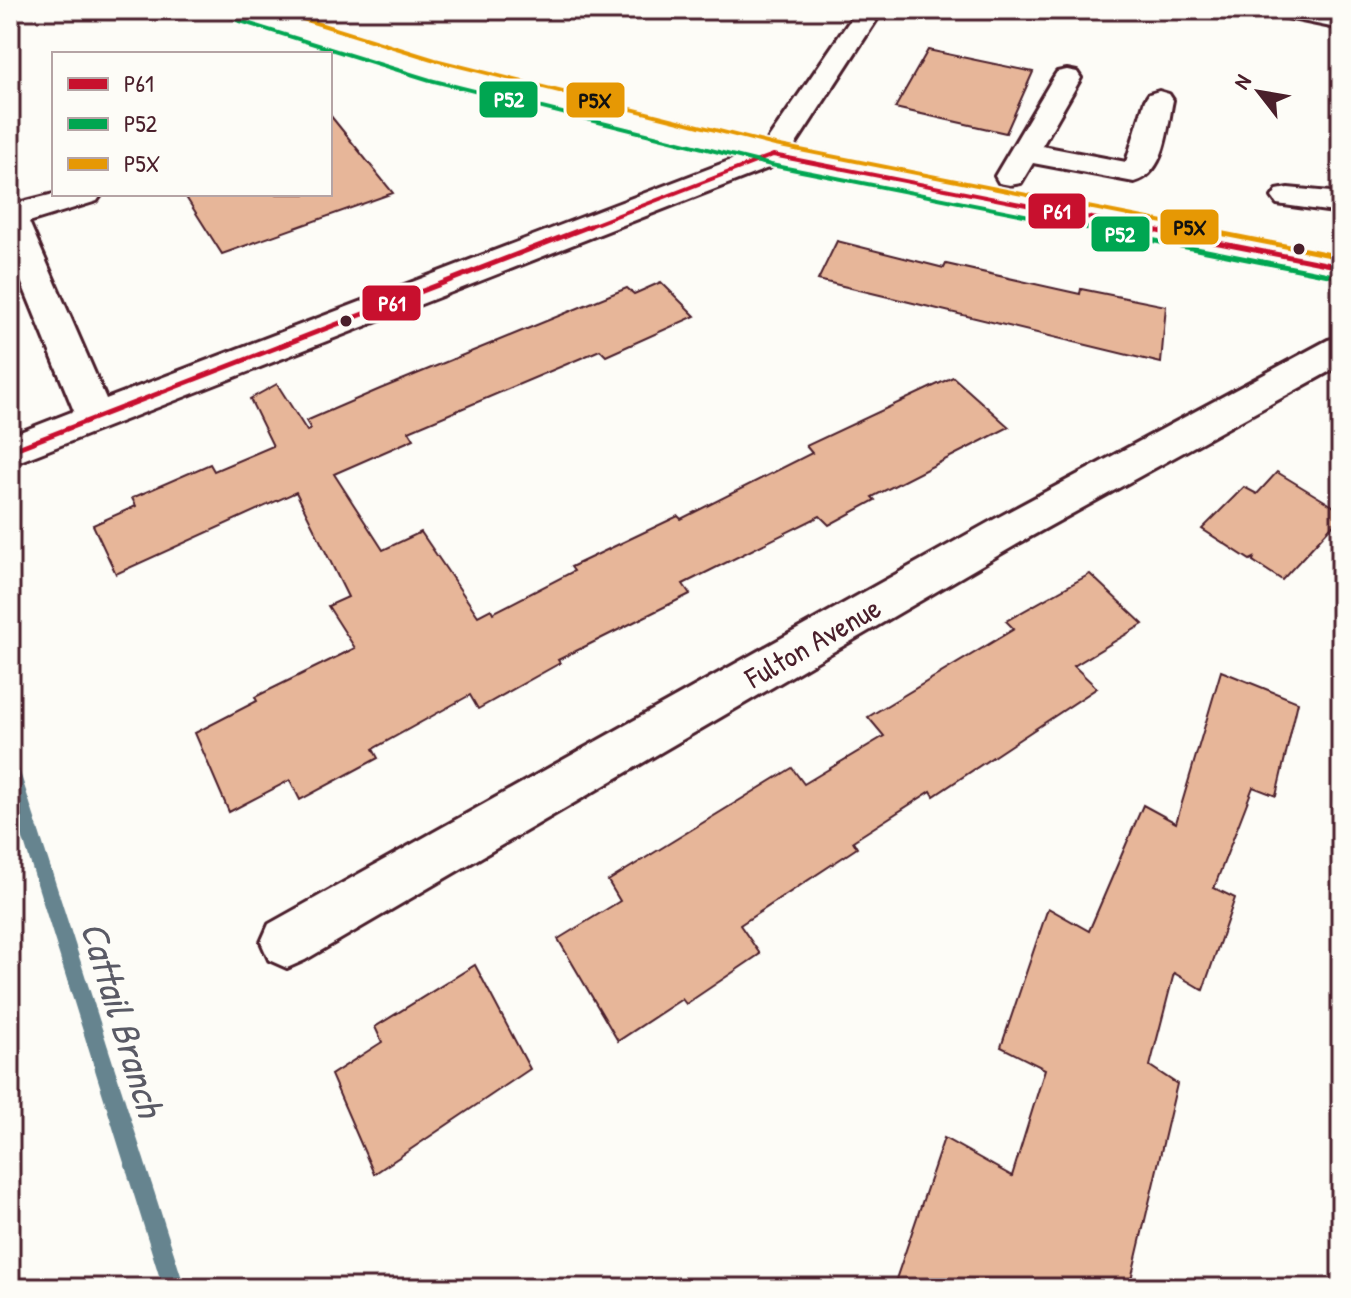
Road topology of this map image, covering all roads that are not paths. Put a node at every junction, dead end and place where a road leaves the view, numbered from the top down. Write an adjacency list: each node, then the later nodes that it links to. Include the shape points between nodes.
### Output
1 (240, 10): 8 (street, via 432,70)
2 (870, 10): 8 (street)
3 (1286, 10): 4 (street)
4 (1341, 21)
5 (1067, 78): 7 (street)
6 (1159, 100): 9 (street, via 1145,159 1134,173)
7 (1024, 152): 9 (street); 12 (street)
8 (773, 155): 12 (street); 18 (street)
9 (1083, 163): 14 (street)
10 (79, 196): 15 (street)
11 (1288, 197): 13 (street)
12 (997, 199): 14 (street)
13 (1341, 203)
14 (1071, 213): 16 (street)
15 (11, 216): 18 (street)
16 (1341, 267)
17 (1341, 349): 20 (street, Fulton Avenue, via 1007,531)
18 (96, 418): 19 (street)
19 (10, 451)
20 (287, 942)

